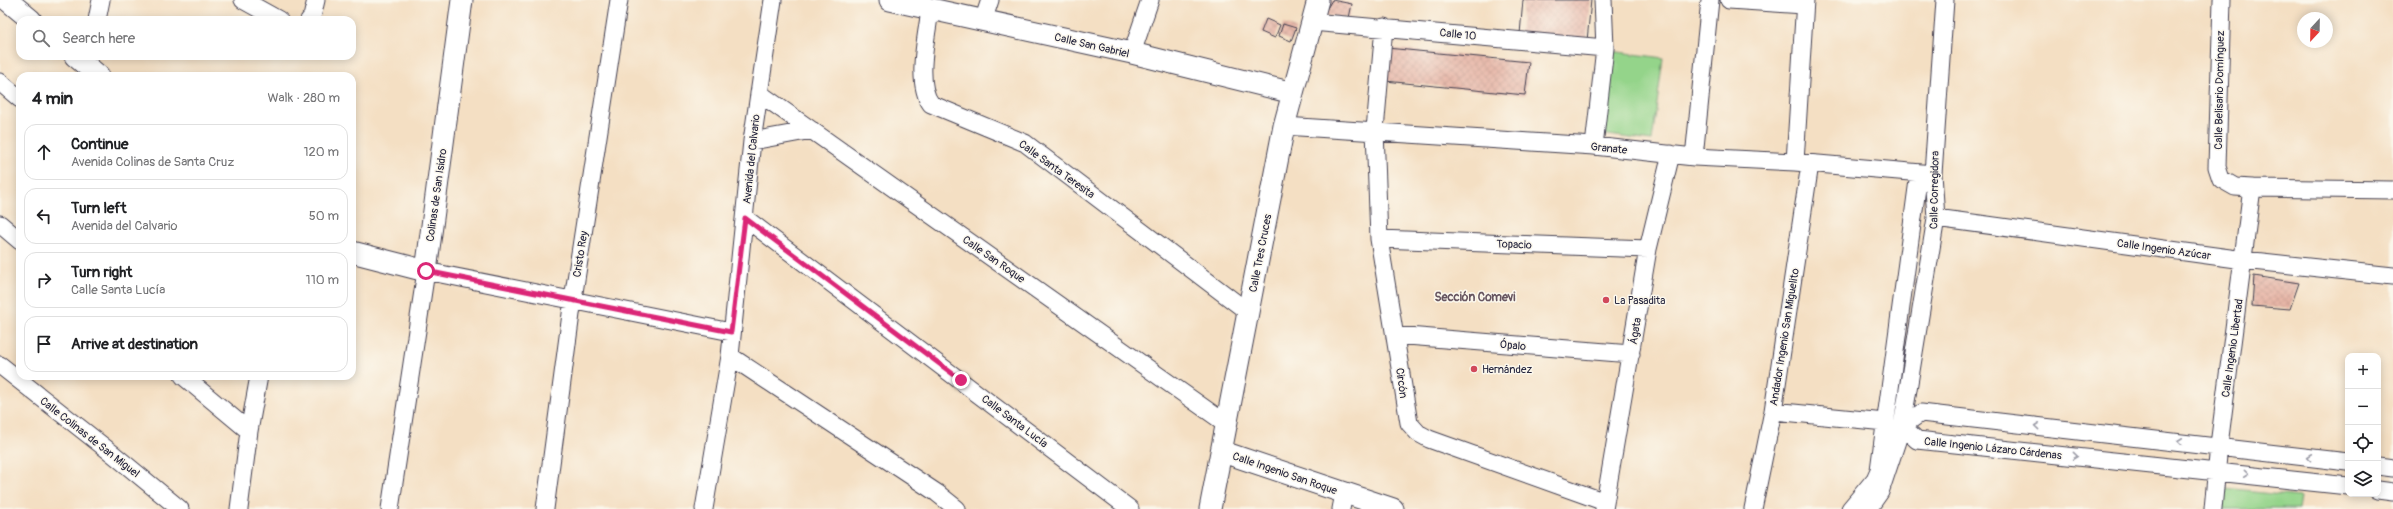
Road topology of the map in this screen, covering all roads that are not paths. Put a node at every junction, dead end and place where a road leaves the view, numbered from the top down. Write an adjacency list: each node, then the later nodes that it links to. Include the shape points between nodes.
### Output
1 (7, 0): 19 (street)
2 (101, 0): 20 (street)
3 (243, 0): 21 (street)
4 (316, 0): 22 (street)
5 (462, 0): 51 (street, Colinas de San Isidro)
6 (618, 0): 53 (street, Cristo Rey)
7 (773, 0): 29 (street, Avenida del Calvario)
8 (890, 0): 18 (street, Calle San Gabriel)
9 (990, 0): 23 (street)
10 (1150, 0): 27 (street)
11 (1318, 0): 24 (street, Calle Tres Cruces)
12 (1603, 0): 26 (street)
13 (1710, 0): 38 (street)
14 (1729, 0): 17 (street)
15 (1945, 0): 40 (street, Calle Corregidora)
16 (2222, 0): 41 (street, Calle Belisario Domínguez, via 2217,167 2221,179 2236,187)
17 (1804, 3): 39 (street, Andador Ingenio San Miguelito)
18 (930, 10): 23 (street, Calle San Gabriel); 54 (street, Calle Santa Teresita, via 923,72 924,91 930,104 1025,143)
19 (26, 16)
20 (98, 16)
21 (272, 16)
22 (310, 16)
23 (983, 21): 27 (street, Calle San Gabriel)
24 (1312, 22): 25 (street, Calle 10); 30 (street, Calle Tres Cruces)
25 (1384, 27): 26 (street, Calle 10); 34 (street, Circón)
26 (1605, 48): 36 (street)
27 (1132, 54): 30 (street, Calle San Gabriel)
28 (0, 82): 31 (street)
29 (759, 93): 33 (street, Calle San Roque); 35 (street, Avenida del Calvario)
30 (1293, 93): 32 (street, Calle Tres Cruces)
31 (16, 96)
32 (1284, 126): 34 (street, Granate); 54 (street, Calle Tres Cruces)
33 (812, 130): 35 (street); 66 (street, Calle San Roque)
34 (1375, 130): 36 (street, Granate); 47 (street, Circón)
35 (752, 141): 43 (street, Avenida del Calvario)
36 (1594, 146): 37 (street, Granate)
37 (1671, 154): 38 (street, Granate); 48 (street, Ágata)
38 (1694, 157): 39 (street, Granate)
39 (1802, 163): 40 (street, Granate); 64 (street, Andador Ingenio San Miguelito)
40 (1926, 173): 44 (street, Calle Corregidora); 65 (street)
41 (2252, 188): 42 (street); 50 (street, Calle Ingenio Libertad)
42 (2393, 190)
43 (745, 218): 55 (street, Avenida del Calvario); 87 (street, Calle Santa Lucía)
44 (1936, 218): 50 (street, Calle Ingenio Azúcar); 67 (street, Calle Corregidora)
45 (0, 224): 46 (street)
46 (16, 238)
47 (1379, 239): 48 (street, Topacio); 56 (street, Circón)
48 (1648, 249): 57 (street, Ágata)
49 (356, 253): 51 (street)
50 (2244, 260): 52 (street, Calle Ingenio Azúcar); 69 (street, Calle Ingenio Libertad)
51 (426, 271): 53 (street); 83 (street, Colinas de San Isidro)
52 (2393, 276)
53 (573, 299): 55 (street); 84 (street, Cristo Rey)
54 (1248, 312): 66 (street, Calle Tres Cruces)
55 (731, 332): 58 (street, Avenida del Calvario)
56 (1395, 335): 57 (street, Ópalo); 80 (street, Circón, via 1407,417 1418,434)
57 (1631, 354): 80 (street, Ágata)
58 (730, 356): 78 (street); 85 (street, Avenida del Calvario)
59 (0, 365): 60 (street, Calle Colinas de San Miguel)
60 (16, 377)
61 (19, 380): 81 (street, Calle Colinas de San Miguel)
62 (187, 380): 68 (street)
63 (258, 380): 68 (street)
64 (1773, 411): 65 (street); 90 (street, Andador Ingenio San Miguelito)
65 (1886, 422): 91 (street, via 1878,474)
66 (1228, 425): 70 (street, Calle Tres Cruces)
67 (1902, 426): 69 (street, one-way to 67, via 1921,413); 74 (street, Calle Ingenio Lázaro Cárdenas, one-way to 74, via 1917,440); 92 (street, Calle Corregidora, via 1880,492)
68 (249, 431): 82 (street)
69 (2219, 446): 71 (street, one-way to 69); 74 (street, Calle Ingenio Libertad)
70 (1223, 452): 79 (street, Calle Ingenio San Roque); 88 (street, Calle Tres Cruces)
71 (2345, 462)
72 (2381, 466): 73 (street)
73 (2393, 468)
74 (2216, 471): 75 (street, Calle Ingenio Lázaro Cárdenas, one-way to 75); 93 (street, Calle Ingenio Libertad)
75 (2345, 486)
76 (2381, 490): 77 (street)
77 (2393, 492)
78 (936, 501): 86 (street)
79 (1343, 501): 89 (street, Calle Ingenio San Roque)
80 (1605, 505)
81 (180, 509)
82 (238, 509)
83 (390, 509)
84 (545, 509)
85 (704, 509)
86 (957, 509)
87 (1130, 509)
88 (1210, 509)
89 (1393, 509)
90 (1753, 509)
91 (1850, 509)
92 (1868, 509)
93 (2213, 509)

